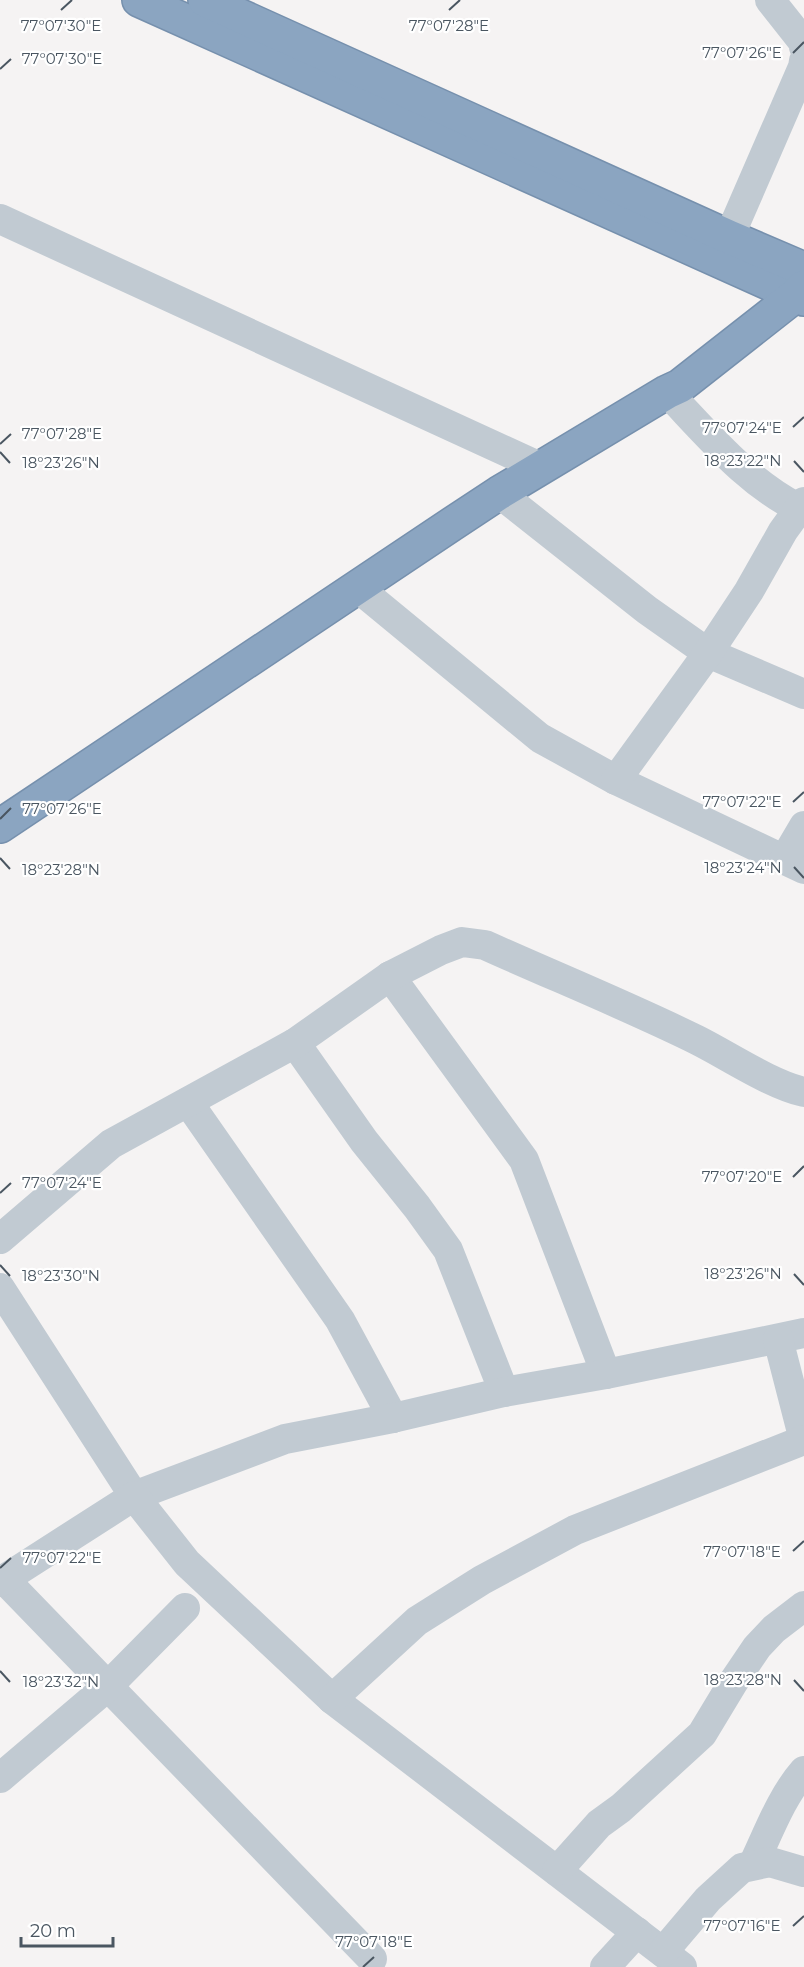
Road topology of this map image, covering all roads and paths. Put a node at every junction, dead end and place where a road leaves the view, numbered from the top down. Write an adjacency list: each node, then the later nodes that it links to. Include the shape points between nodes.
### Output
1 (205, 0): 6 (highway)
2 (770, 0): 4 (street)
3 (154, 3): 6 (highway)
4 (804, 46)
5 (804, 61): 8 (street)
6 (470, 135): 8 (highway)
7 (0, 219): 11 (street)
8 (724, 249): 9 (highway)
9 (802, 287): 10 (highway, via 680,386)
10 (667, 392): 11 (highway); 13 (street, via 761,486)
11 (542, 468): 12 (highway)
12 (499, 493): 14 (highway); 15 (street)
13 (802, 507): 15 (street)
14 (358, 588): 17 (street, via 540,738); 18 (highway)
15 (708, 653): 16 (street); 17 (street)
16 (804, 694)
17 (616, 780): 20 (street)
18 (0, 826)
19 (804, 826): 20 (street)
20 (794, 865)
21 (390, 976): 22 (street); 23 (street, via 462,942 485,945); 28 (street, via 524,1160)
22 (295, 1043): 24 (street); 29 (street, via 448,1250)
23 (804, 1092)
24 (188, 1102): 25 (street, via 111,1144); 30 (street, via 340,1320)
25 (0, 1239)
26 (0, 1288): 32 (street)
27 (791, 1336): 28 (street); 31 (street)
28 (606, 1374): 29 (street)
29 (504, 1392): 30 (street)
30 (393, 1418): 32 (street, via 285,1438)
31 (804, 1440): 37 (street, via 575,1530 492,1575 417,1621)
32 (134, 1496): 33 (street); 37 (street, via 187,1563)
33 (2, 1580): 36 (street)
34 (804, 1606): 41 (street, via 757,1647 702,1734 599,1824)
35 (185, 1608): 36 (street)
36 (107, 1687): 39 (street); 44 (street)
37 (332, 1699): 41 (street)
38 (804, 1771): 40 (street)
39 (0, 1778)
40 (753, 1865): 42 (street, via 770,1862); 45 (street, via 742,1868 708,1899)
41 (557, 1871): 43 (street)
42 (804, 1872)
43 (637, 1932): 45 (street); 46 (street)
44 (372, 1959)
45 (673, 1960)
46 (605, 1967)

